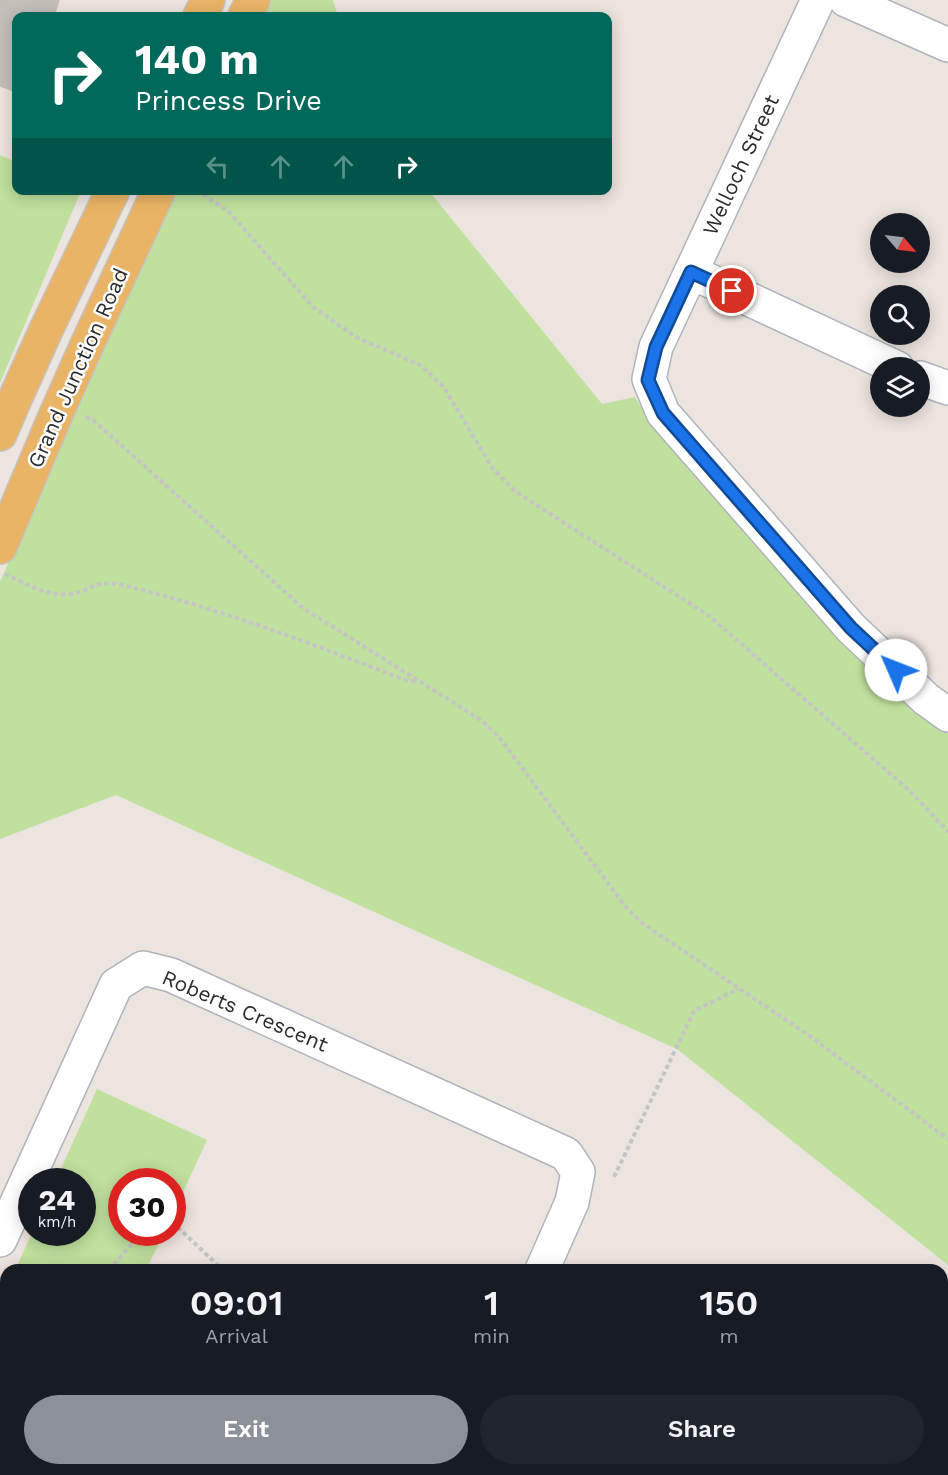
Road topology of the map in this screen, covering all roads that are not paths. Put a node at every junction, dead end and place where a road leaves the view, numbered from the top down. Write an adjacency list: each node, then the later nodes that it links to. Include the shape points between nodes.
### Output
1 (818, 0): 6 (street, Welloch Street)
2 (846, 0): 3 (street)
3 (948, 45)
4 (110, 195): 10 (main road, Grand Junction Road, bridge)
5 (157, 195): 11 (main road, Grand Junction Road, bridge, via 86,347 68,417)
6 (691, 272): 7 (street); 12 (street, Welloch Street, via 656,347 648,380 663,413 851,628)
7 (873, 357)
8 (930, 382): 9 (street)
9 (948, 388)
10 (0, 434)
11 (0, 547)
12 (948, 715)
13 (0, 1240): 14 (street, Roberts Crescent, via 116,985 143,968 171,975 566,1154 578,1172 572,1202)
14 (545, 1264)

